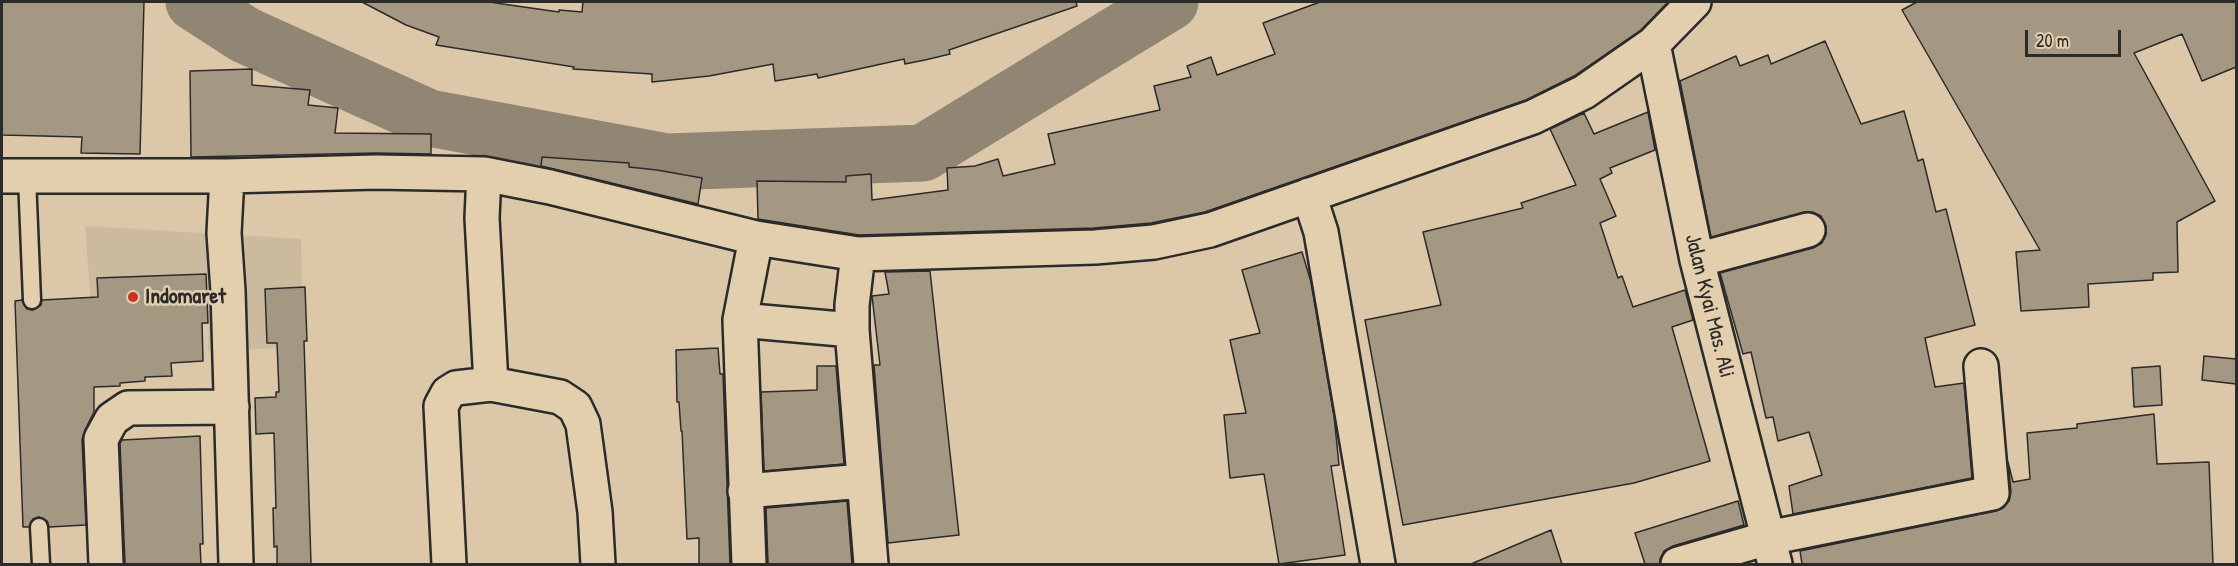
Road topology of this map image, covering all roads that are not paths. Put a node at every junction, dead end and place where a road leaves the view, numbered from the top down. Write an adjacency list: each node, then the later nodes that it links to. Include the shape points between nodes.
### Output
1 (1694, 2): 2 (street)
2 (1653, 44): 6 (street, via 1584,92); 8 (street, Jalan Kyai Mas. Ali)
3 (14, 177): 4 (street); 11 (lane)
4 (226, 182): 5 (street, via 376,172); 14 (street, via 224,233)
5 (483, 194): 9 (street, via 550,187); 13 (street)
6 (1315, 214): 10 (street, via 1154,242 1095,247); 26 (street)
7 (1808, 230): 8 (street)
8 (1696, 260): 18 (street, Jalan Kyai Mas. Ali)
9 (747, 280): 10 (street); 10 (street); 16 (street)
10 (854, 293): 15 (street)
11 (32, 300)
12 (1981, 366): 18 (street, via 1992,492)
13 (491, 384): 22 (street, via 456,387 441,406); 23 (street, via 560,397 575,407 583,424)
14 (232, 407): 20 (street, via 128,408 111,419 101,439); 21 (street)
15 (864, 481): 16 (street); 25 (street)
16 (745, 491): 24 (street)
17 (39, 527): 19 (lane)
18 (1772, 551): 27 (street)
19 (41, 564)
20 (105, 564)
21 (236, 564)
22 (449, 564)
23 (598, 564)
24 (749, 564)
25 (871, 564)
26 (1378, 564)
27 (1678, 564)

